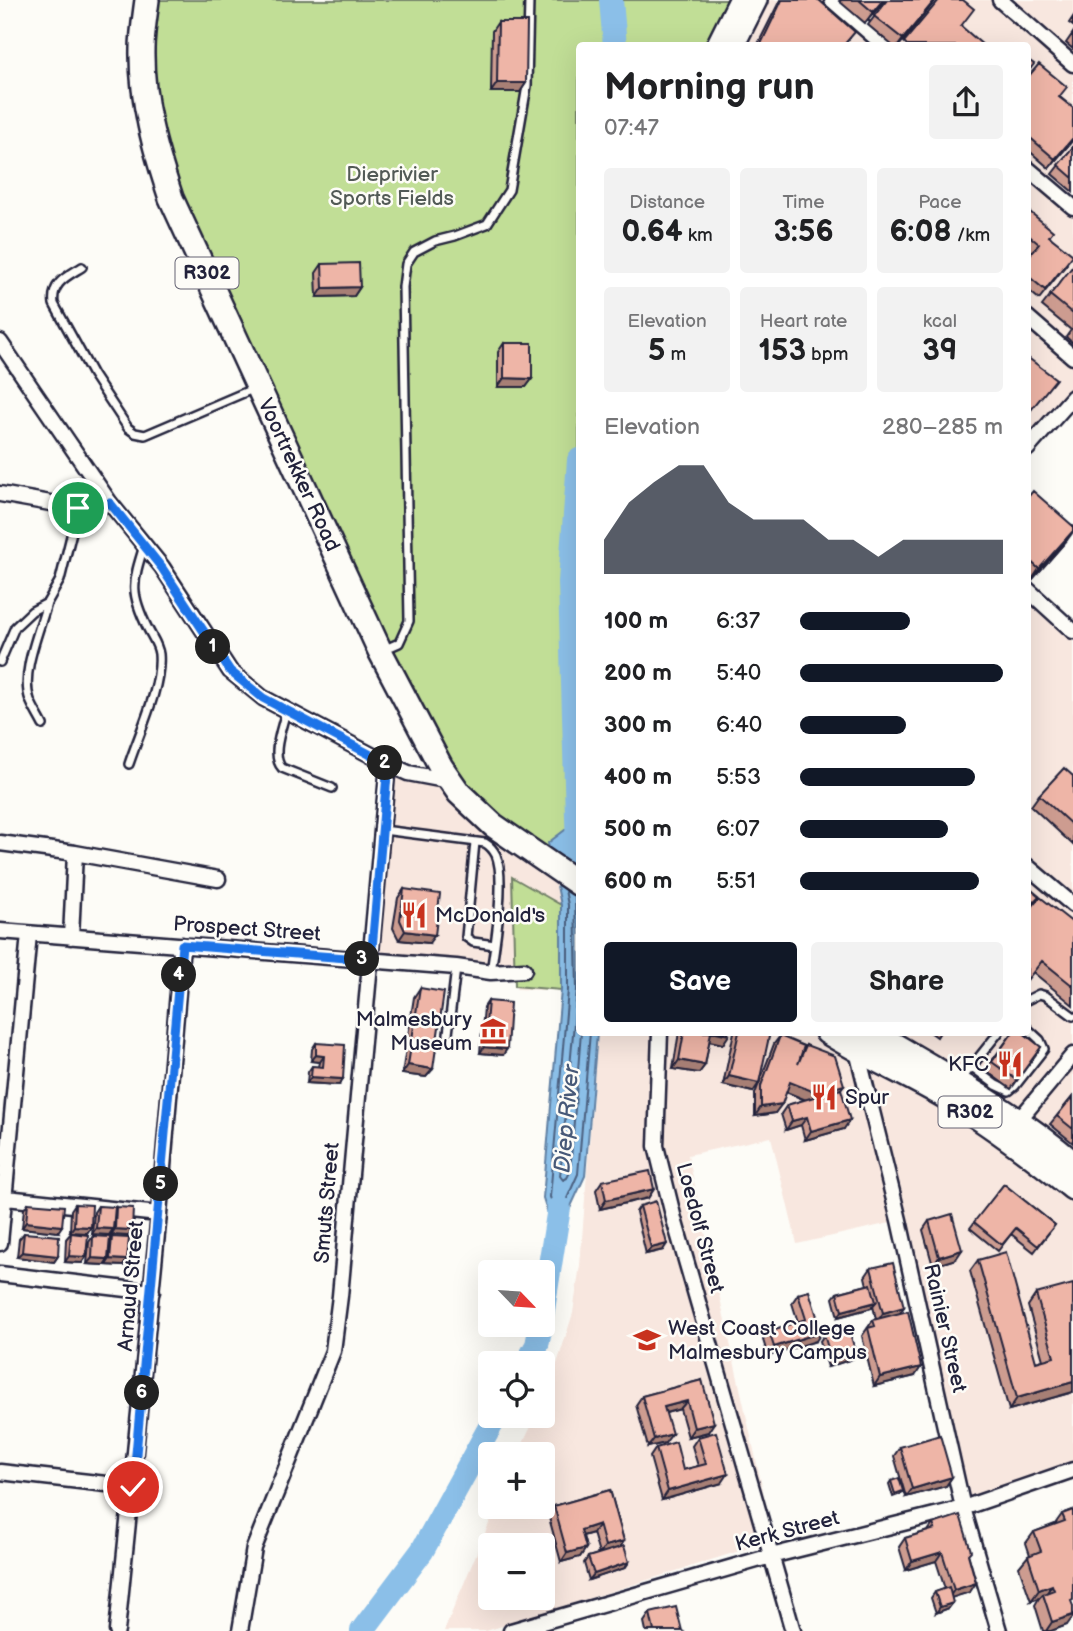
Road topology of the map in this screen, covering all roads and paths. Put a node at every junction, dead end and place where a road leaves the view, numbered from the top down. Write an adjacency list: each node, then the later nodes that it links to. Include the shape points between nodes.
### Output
1 (147, 0): 17 (main road, Voortrekker Road / R302, via 142,48 152,138 171,198)
2 (529, 0): 27 (lane, via 527,86 509,190 487,224 435,241 415,252 406,264 409,621 399,643)
3 (740, 0): 7 (main road)
4 (756, 0): 8 (main road)
5 (832, 0): 9 (street)
6 (1000, 0): 10 (street)
7 (719, 42)
8 (735, 42)
9 (880, 42)
10 (1073, 64)
11 (1031, 171): 12 (street)
12 (1073, 207)
13 (82, 267): 17 (lane, via 58,282 52,294 54,304 93,375 135,433 145,435)
14 (1031, 320): 16 (street)
15 (0, 342): 21 (street)
16 (1073, 357)
17 (258, 386): 27 (main road, Voortrekker Road / R302)
18 (1073, 397): 19 (street)
19 (1031, 444)
20 (0, 494): 22 (street)
21 (110, 503): 22 (street); 23 (street)
22 (78, 508): 25 (lane, via 61,580)
23 (144, 546): 29 (street, via 230,671 263,698); 31 (lane, via 133,580 134,594 159,650 159,667)
24 (1031, 593): 26 (street)
25 (47, 603): 28 (lane, via 15,628); 30 (lane, via 27,685)
26 (1073, 631)
27 (380, 651): 33 (main road, Voortrekker Road / R302)
28 (0, 662)
29 (287, 709): 32 (street); 34 (lane, via 278,764)
30 (43, 724)
31 (129, 764)
32 (388, 764): 33 (street); 35 (street, Smuts Street)
33 (450, 781): 41 (main road, Voortrekker Road / R302, via 493,825)
34 (332, 788)
35 (383, 830): 36 (lane); 48 (street, Smuts Street)
36 (475, 842): 47 (lane, via 492,848 498,859); 47 (lane, via 466,937)
37 (0, 843): 38 (street)
38 (75, 853): 40 (street); 45 (street)
39 (1031, 869): 42 (street)
40 (218, 879)
41 (576, 882)
42 (1073, 905)
43 (0, 931): 44 (street, Prospect Street)
44 (29, 934): 45 (street, Prospect Street); 66 (street)
45 (71, 937): 46 (street, Prospect Street)
46 (182, 945): 48 (street, Prospect Street); 67 (street, Arnaud Street)
47 (495, 946): 51 (lane)
48 (371, 960): 49 (street, Prospect Street); 77 (street, Smuts Street, via 333,1351 254,1548)
49 (456, 967): 51 (street, Prospect Street); 55 (lane)
50 (524, 971): 51 (street, Prospect Street)
51 (491, 972)
52 (1031, 998): 53 (lane, via 1046,996)
53 (1073, 1016)
54 (1031, 1032): 62 (lane, via 1044,1049 1009,1091)
55 (448, 1034)
56 (660, 1036): 75 (street, Loedolf Street, via 656,1146)
57 (839, 1036): 60 (main road, R302)
58 (881, 1036): 62 (main road, R302)
59 (996, 1036): 62 (lane)
60 (857, 1042): 63 (main road, R302, via 943,1095); 74 (street, Rainier Street)
61 (1073, 1055): 63 (street)
62 (965, 1075): 63 (main road, R302)
63 (1012, 1128): 64 (main road, R302); 65 (main road, R302)
64 (1073, 1163)
65 (1073, 1188)
66 (6, 1198): 67 (street); 68 (street)
67 (159, 1214): 70 (street, Arnaud Street)
68 (0, 1243)
69 (0, 1274): 70 (street)
70 (152, 1292): 73 (street, Arnaud Street)
71 (1073, 1470): 74 (street, Kerk Street)
72 (0, 1472): 73 (street)
73 (133, 1487): 76 (street, Arnaud Street)
74 (963, 1508): 75 (street, Kerk Street); 80 (street, Rainier Street)
75 (771, 1556): 78 (street, Kerk Street); 79 (street, Loedolf Street)
76 (117, 1631)
77 (240, 1631)
78 (511, 1631)
79 (793, 1631)
80 (999, 1631)

